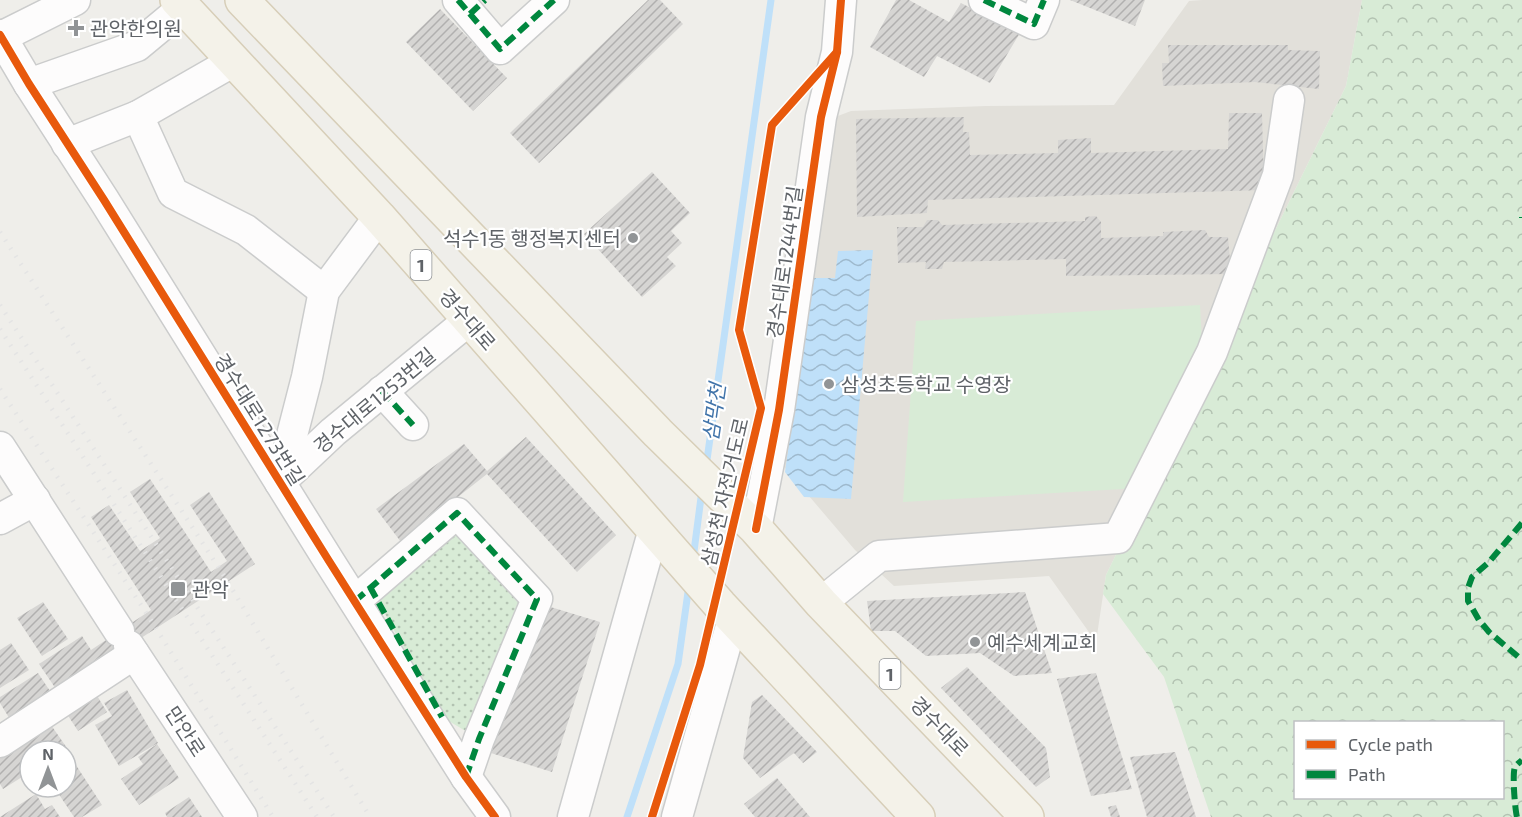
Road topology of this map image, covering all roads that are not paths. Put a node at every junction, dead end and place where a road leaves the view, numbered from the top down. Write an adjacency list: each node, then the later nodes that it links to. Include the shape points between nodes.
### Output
1 (75, 0): 9 (street)
2 (242, 0): 24 (main road, 1, via 658,433)
3 (554, 0): 8 (street, via 500,49)
4 (841, 0): 24 (street, 경수대로1244번길, via 837,52 821,117 780,410)
5 (984, 0): 6 (street, via 1034,24)
6 (1044, 0)
7 (180, 4): 10 (main road, 경수대로 / 1); 11 (street, via 137,46)
8 (471, 5)
9 (0, 36): 11 (street, 경수대로1273번길)
10 (234, 61): 13 (street); 15 (main road, 경수대로 / 1)
11 (29, 84): 14 (street, 경수대로1273번길)
12 (1289, 100): 27 (street, via 1278,175 1212,352 1118,538 879,556)
13 (138, 116): 14 (street); 16 (street, via 173,193 246,230)
14 (67, 144): 21 (street, 경수대로1273번길)
15 (379, 217): 16 (street, 경수대로1273번길); 17 (main road, 경수대로 / 1)
16 (324, 291): 21 (street, 경수대로1273번길)
17 (469, 320): 18 (street, 경수대로1253번길); 25 (main road, 경수대로 / 1)
18 (382, 391): 19 (street); 21 (street, 경수대로1253번길)
19 (413, 425)
20 (0, 447): 22 (street, 만안로)
21 (280, 482): 26 (street, 경수대로1273번길)
22 (35, 500): 23 (street); 29 (street, 만안로)
23 (0, 519)
24 (756, 529): 27 (main road, 경수대로 / 1)
25 (656, 532): 28 (main road, 1); 35 (street)
26 (363, 594): 30 (street); 32 (street, 경수대로1273번길); 32 (street, via 457,513 537,599)
27 (821, 603): 38 (main road, 경수대로 / 1)
28 (727, 612): 36 (street); 37 (main road, 1)
29 (128, 643): 31 (street); 33 (street, 만안로)
30 (442, 717)
31 (0, 742)
32 (466, 777): 34 (street, 경수대로1273번길)
33 (242, 817)
34 (495, 817)
35 (573, 817)
36 (677, 817)
37 (918, 817)
38 (1027, 817)

